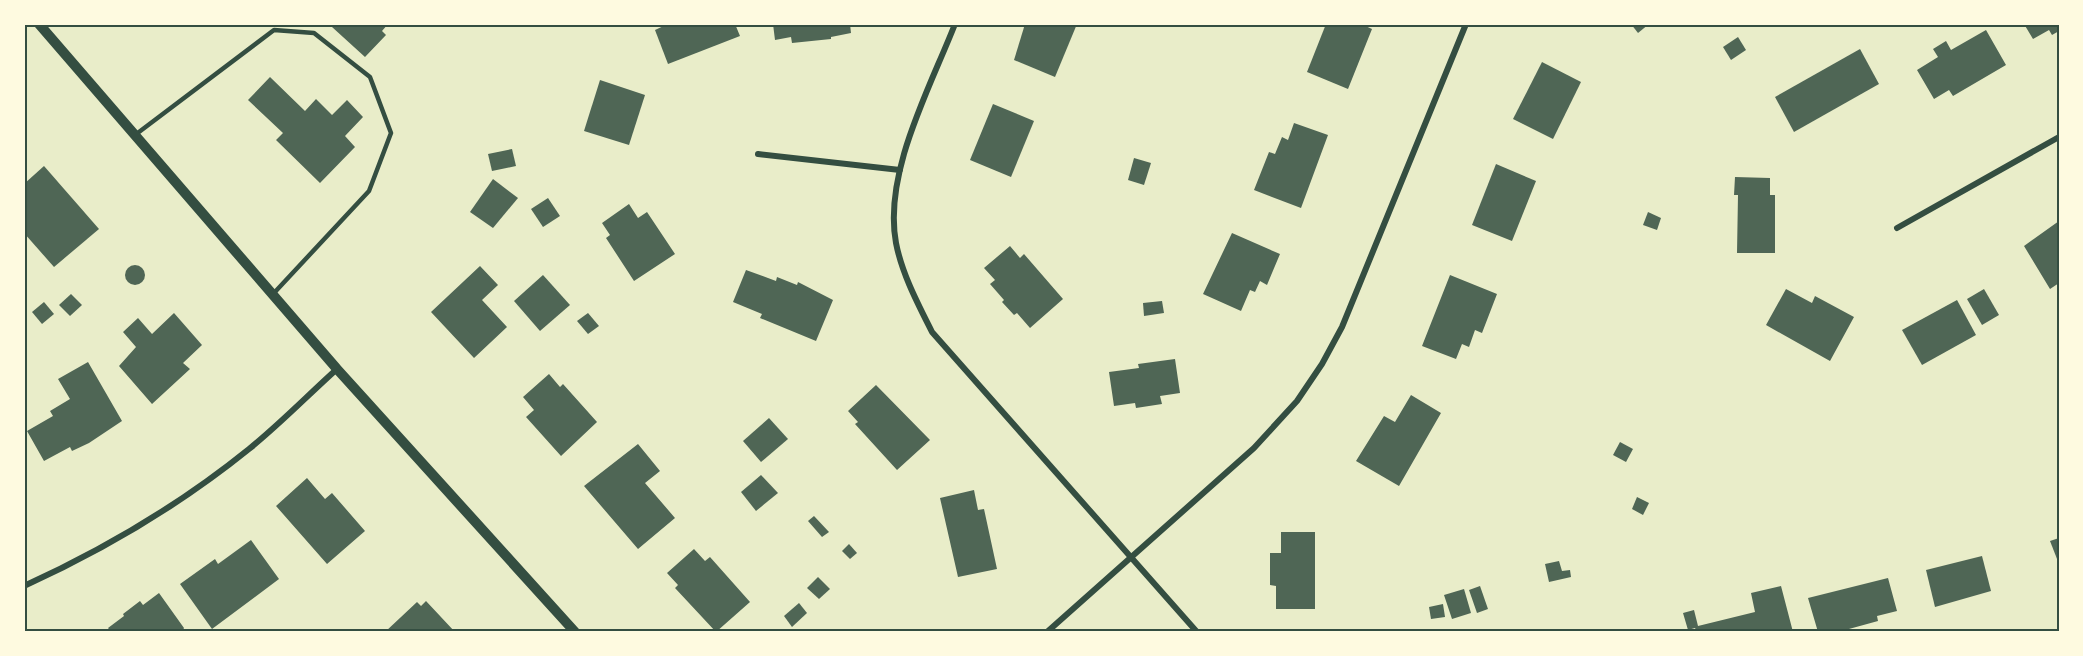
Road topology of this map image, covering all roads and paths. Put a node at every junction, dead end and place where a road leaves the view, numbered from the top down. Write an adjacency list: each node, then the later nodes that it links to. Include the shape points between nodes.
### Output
1 (39, 24): 4 (street)
2 (955, 24): 7 (street)
3 (1466, 24): 11 (street, via 1342,327 1322,364 1297,401 1254,448)
4 (135, 135): 9 (street); 9 (lane, via 274,30 314,33 370,77 391,133 369,191)
5 (2059, 137): 8 (street)
6 (758, 154): 7 (street)
7 (900, 170): 11 (street, via 893,207 896,243 932,332)
8 (1897, 228)
9 (272, 294): 10 (street)
10 (337, 369): 12 (street, via 249,449 175,501 81,560); 13 (street)
11 (1132, 556): 14 (street); 15 (street)
12 (24, 586)
13 (575, 632)
14 (1047, 632)
15 (1197, 632)

